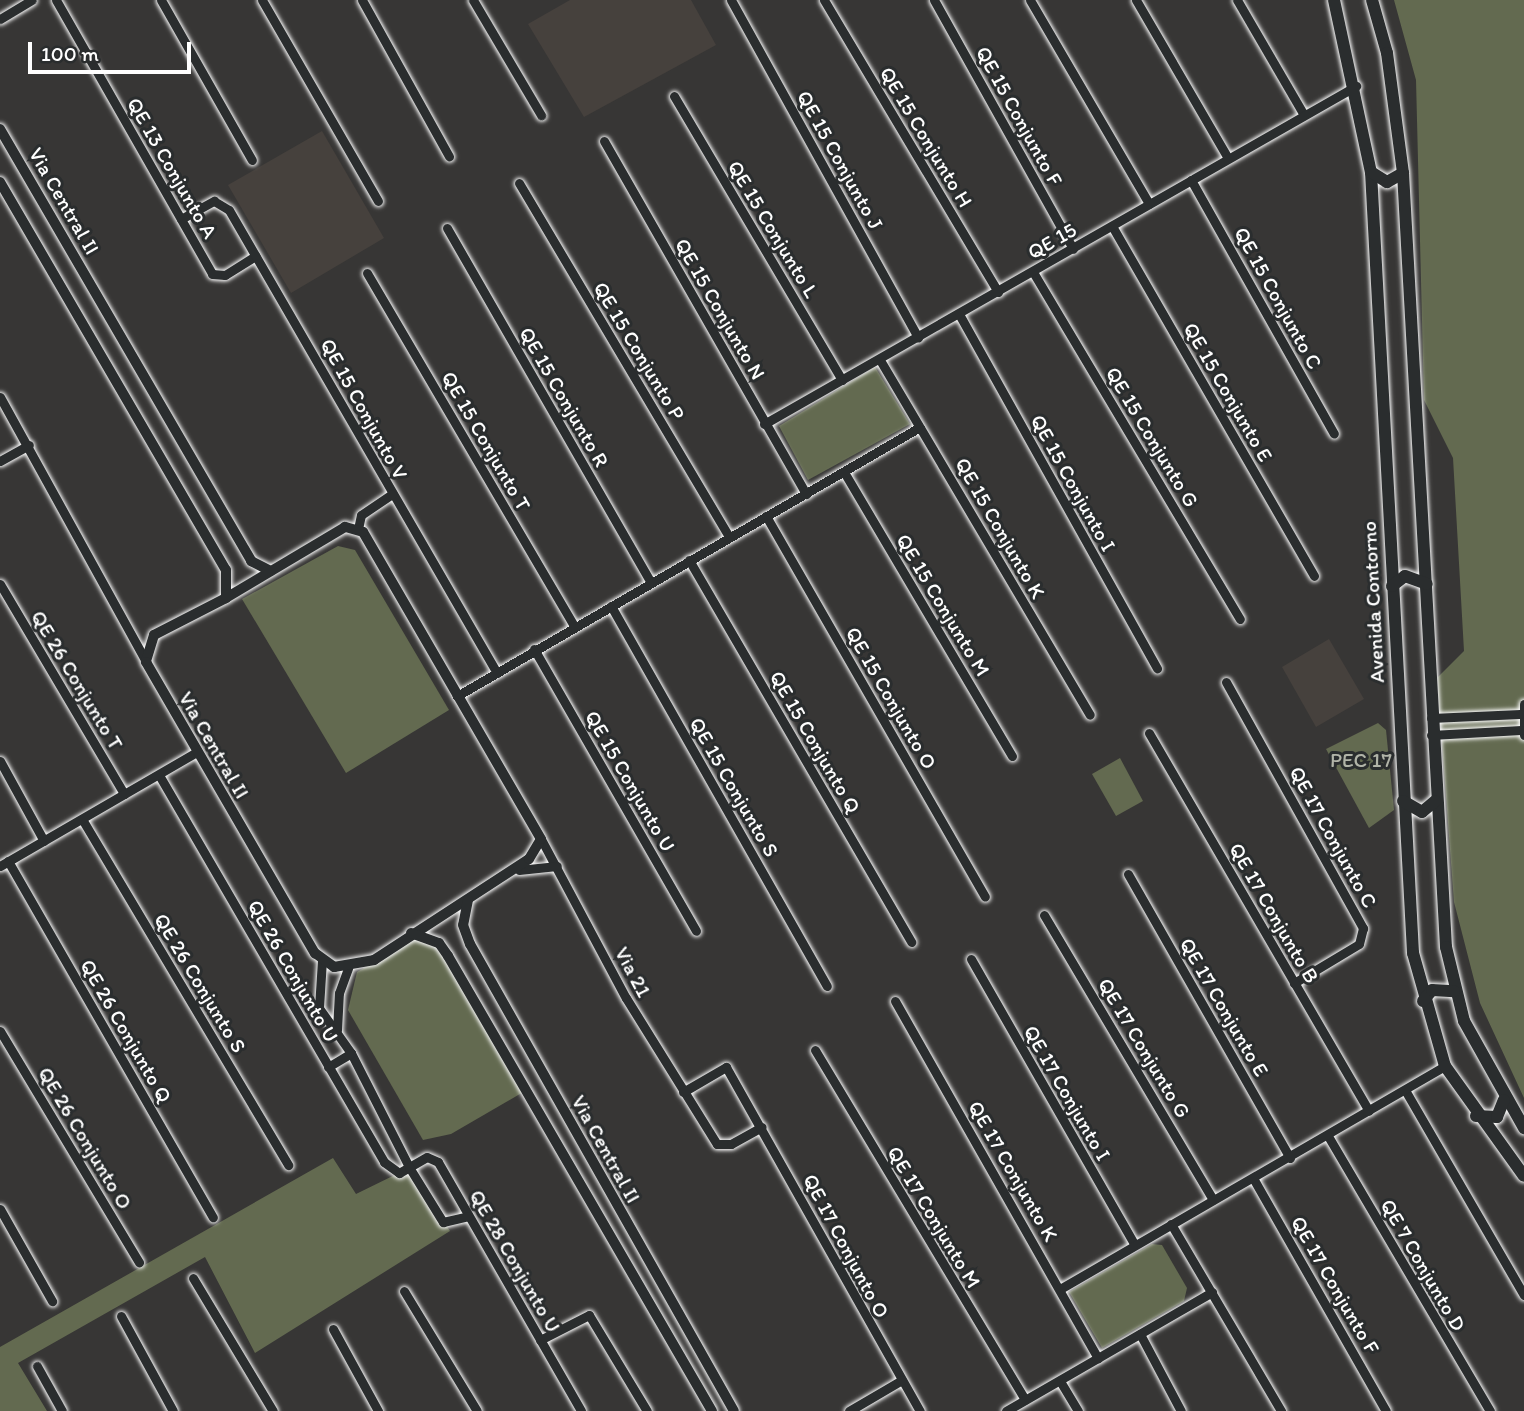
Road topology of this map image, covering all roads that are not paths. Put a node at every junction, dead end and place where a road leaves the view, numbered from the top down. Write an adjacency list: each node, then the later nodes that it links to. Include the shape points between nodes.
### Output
1 (32, 0): 15 (street)
2 (56, 0): 33 (street, QE 13 Conjunto A)
3 (161, 0): 25 (street)
4 (262, 0): 31 (street)
5 (362, 0): 23 (street)
6 (473, 0): 18 (street)
7 (731, 0): 42 (street, QE 15 Conjunto J)
8 (824, 0): 40 (street, QE 15 Conjunto H)
9 (934, 0): 36 (street, QE 15 Conjunto F)
10 (1030, 0): 32 (street)
11 (1136, 0): 24 (street)
12 (1237, 0): 19 (street)
13 (1334, 0): 16 (main road, Avenida Contorno)
14 (1372, 0): 27 (main road, via 1387,53)
15 (0, 19)
16 (1356, 86): 19 (street, QE 15); 26 (main road, Avenida Contorno)
17 (674, 96): 44 (street, QE 15 Conjunto L)
18 (541, 115)
19 (1304, 115): 24 (street, QE 15)
20 (0, 129): 22 (street, Via Central II)
21 (604, 141): 46 (street, QE 15 Conjunto N)
22 (5, 148): 54 (street, Via Central II)
23 (449, 156)
24 (1228, 158): 28 (street, QE 15)
25 (252, 160)
26 (1370, 172): 27 (main road, via 1387,182); 65 (main road, Avenida Contorno)
27 (1403, 173): 64 (main road)
28 (1191, 180): 32 (street, QE 15); 48 (street, QE 15 Conjunto C)
29 (0, 182): 55 (street)
30 (519, 183): 58 (street, QE 15 Conjunto P)
31 (378, 201)
32 (1149, 204): 34 (street, QE 15)
33 (181, 219): 37 (street, QE 15 Conjunto V, via 219,202); 37 (street, QE 13 Conjunto A, via 212,274 225,275)
34 (1112, 226): 36 (street, QE 15); 61 (street, QE 15 Conjunto E)
35 (447, 228): 62 (street, QE 15 Conjunto R)
36 (1073, 249): 38 (street, QE 15)
37 (256, 256): 52 (street, QE 15 Conjunto V)
38 (1033, 272): 40 (street, QE 15); 68 (street, QE 15 Conjunto G)
39 (367, 273): 69 (street, QE 15 Conjunto T)
40 (998, 292): 41 (street, QE 15)
41 (959, 314): 42 (street, QE 15); 74 (street, QE 15 Conjunto I)
42 (918, 338): 43 (street, QE 15)
43 (880, 360): 44 (street, QE 15); 47 (street, QE 15 Conjunto K)
44 (842, 380): 46 (street, QE 15)
45 (0, 397): 49 (street)
46 (764, 424): 53 (street, QE 15 Conjunto N)
47 (920, 427): 51 (street); 80 (street, QE 15 Conjunto K)
48 (1334, 434)
49 (29, 445): 50 (street); 70 (street)
50 (0, 461)
51 (844, 472): 53 (street); 86 (street, QE 15 Conjunto M)
52 (392, 494): 57 (street, via 361,515); 75 (street, QE 15 Conjunto V)
53 (806, 494): 56 (street)
54 (216, 504): 55 (street); 60 (street, Via Central II, via 251,561)
55 (195, 516): 66 (street, via 226,570)
56 (766, 516): 58 (street); 99 (street, QE 15 Conjunto O)
57 (358, 529): 60 (street, via 345,527); 77 (street)
58 (729, 537): 59 (street)
59 (689, 560): 62 (street); 104 (street, QE 15 Conjunto Q)
60 (271, 571): 66 (street)
61 (1314, 576)
62 (651, 583): 67 (street)
63 (0, 584): 89 (street, QE 26 Conjunto T)
64 (1427, 584): 65 (main road, via 1405,576); 81 (main road)
65 (1392, 586): 90 (main road, Avenida Contorno)
66 (226, 598): 71 (street)
67 (611, 606): 69 (street); 109 (street, QE 15 Conjunto S)
68 (1240, 619)
69 (574, 626): 72 (street)
70 (133, 631): 71 (street); 73 (street)
71 (154, 635): 73 (street)
72 (534, 649): 75 (street); 102 (street, QE 15 Conjunto U)
73 (146, 662): 85 (street, Via Central II)
74 (1157, 669)
75 (497, 673): 77 (street)
76 (1226, 682): 108 (street, QE 17 Conjunto C, via 1363,928 1359,944)
77 (457, 696): 93 (street)
78 (1524, 704): 79 (street)
79 (1520, 714): 81 (street); 83 (street)
80 (1090, 715)
81 (1431, 718): 84 (main road)
82 (1149, 733): 108 (street, QE 17 Conjunto B)
83 (1522, 733): 84 (street)
84 (1431, 735): 91 (main road)
85 (195, 753): 88 (street); 106 (street, Via Central II)
86 (1012, 756)
87 (0, 761): 94 (street)
88 (159, 775): 89 (street); 118 (street, QE 26 Conjunto U)
89 (124, 794): 92 (street)
90 (1404, 800): 91 (main road, via 1416,812); 112 (main road, Avenida Contorno, via 1409,917)
91 (1435, 801): 110 (main road)
92 (82, 818): 94 (street); 128 (street, QE 26 Conjunto S)
93 (541, 839): 96 (street, Via 21); 97 (street)
94 (44, 841): 95 (street)
95 (4, 864): 135 (street, QE 26 Conjunto Q)
96 (557, 866): 97 (street); 120 (street, Via 21)
97 (519, 870): 100 (street)
98 (1128, 874): 127 (street, QE 17 Conjunto E)
99 (985, 897)
100 (468, 900): 103 (street); 151 (street, Via Central II, via 463,925 470,944)
101 (1044, 915): 132 (street, QE 17 Conjunto G)
102 (696, 931)
103 (411, 933): 107 (street, via 374,960); 152 (street, Via Central II, via 439,943 448,956)
104 (911, 942)
105 (971, 959): 137 (street, QE 17 Conjunto I)
106 (322, 960): 107 (street); 113 (street, via 319,1008)
107 (348, 968): 113 (street, via 339,993)
108 (1294, 983): 122 (street, QE 17 Conjunto B)
109 (827, 986)
110 (1454, 991): 112 (main road, via 1433,990); 121 (main road)
111 (895, 1001): 140 (street, QE 17 Conjunto K)
112 (1423, 1001): 117 (main road, Avenida Contorno)
113 (337, 1030): 116 (street)
114 (0, 1031): 138 (street, QE 26 Conjunto O)
115 (815, 1050): 155 (street, QE 17 Conjunto M)
116 (351, 1053): 118 (street); 129 (street)
117 (1445, 1066): 119 (street); 123 (main road, Avenida Contorno)
118 (328, 1067): 129 (street, QE 26 Conjunto U, via 384,1162 394,1172)
119 (1405, 1090): 122 (street); 143 (street)
120 (682, 1092): 124 (street, Via 21, via 717,1144 731,1144); 124 (street, QE 17 Conjunto O, via 726,1067)
121 (1504, 1100): 123 (main road, via 1497,1116); 125 (main road)
122 (1369, 1111): 126 (street)
123 (1476, 1116): 130 (main road, Avenida Contorno)
124 (762, 1127): 153 (street, QE 17 Conjunto O)
125 (1524, 1128)
126 (1328, 1136): 127 (street); 173 (street, QE 7 Conjunto D)
127 (1290, 1158): 131 (street)
128 (288, 1165)
129 (406, 1169): 134 (street, via 443,1222); 134 (street, QE 28 Conjunto U, via 434,1159)
130 (1524, 1176)
131 (1253, 1178): 132 (street); 172 (street, QE 17 Conjunto F)
132 (1213, 1200): 136 (street)
133 (0, 1209): 144 (street)
134 (468, 1216): 148 (street, QE 28 Conjunto U)
135 (213, 1217)
136 (1171, 1224): 137 (street); 142 (street)
137 (1134, 1244): 140 (street)
138 (139, 1262)
139 (193, 1278): 159 (street)
140 (1060, 1289): 149 (street, QE 17 Conjunto K)
141 (404, 1291): 161 (street)
142 (1212, 1292): 147 (street); 171 (street)
143 (1524, 1295)
144 (52, 1301)
145 (121, 1316): 158 (street)
146 (333, 1329): 160 (street)
147 (1140, 1334): 149 (street); 170 (street)
148 (540, 1340): 162 (street, QE 28 Conjunto U); 163 (street, via 589,1315)
149 (1098, 1358): 154 (street)
150 (37, 1366): 157 (street)
151 (709, 1368): 152 (street); 165 (street, Via Central II)
152 (692, 1378): 164 (street, Via Central II)
153 (902, 1380): 156 (street); 167 (street, QE 17 Conjunto O)
154 (1060, 1381): 155 (street); 169 (street)
155 (1025, 1400): 168 (street)
156 (865, 1407): 166 (street)
157 (62, 1411)
158 (173, 1411)
159 (273, 1411)
160 (379, 1411)
161 (477, 1411)
162 (581, 1411)
163 (647, 1411)
164 (712, 1411)
165 (734, 1411)
166 (849, 1411)
167 (920, 1411)
168 (1006, 1411)
169 (1078, 1411)
170 (1181, 1411)
171 (1281, 1411)
172 (1386, 1411)
173 (1490, 1411)

